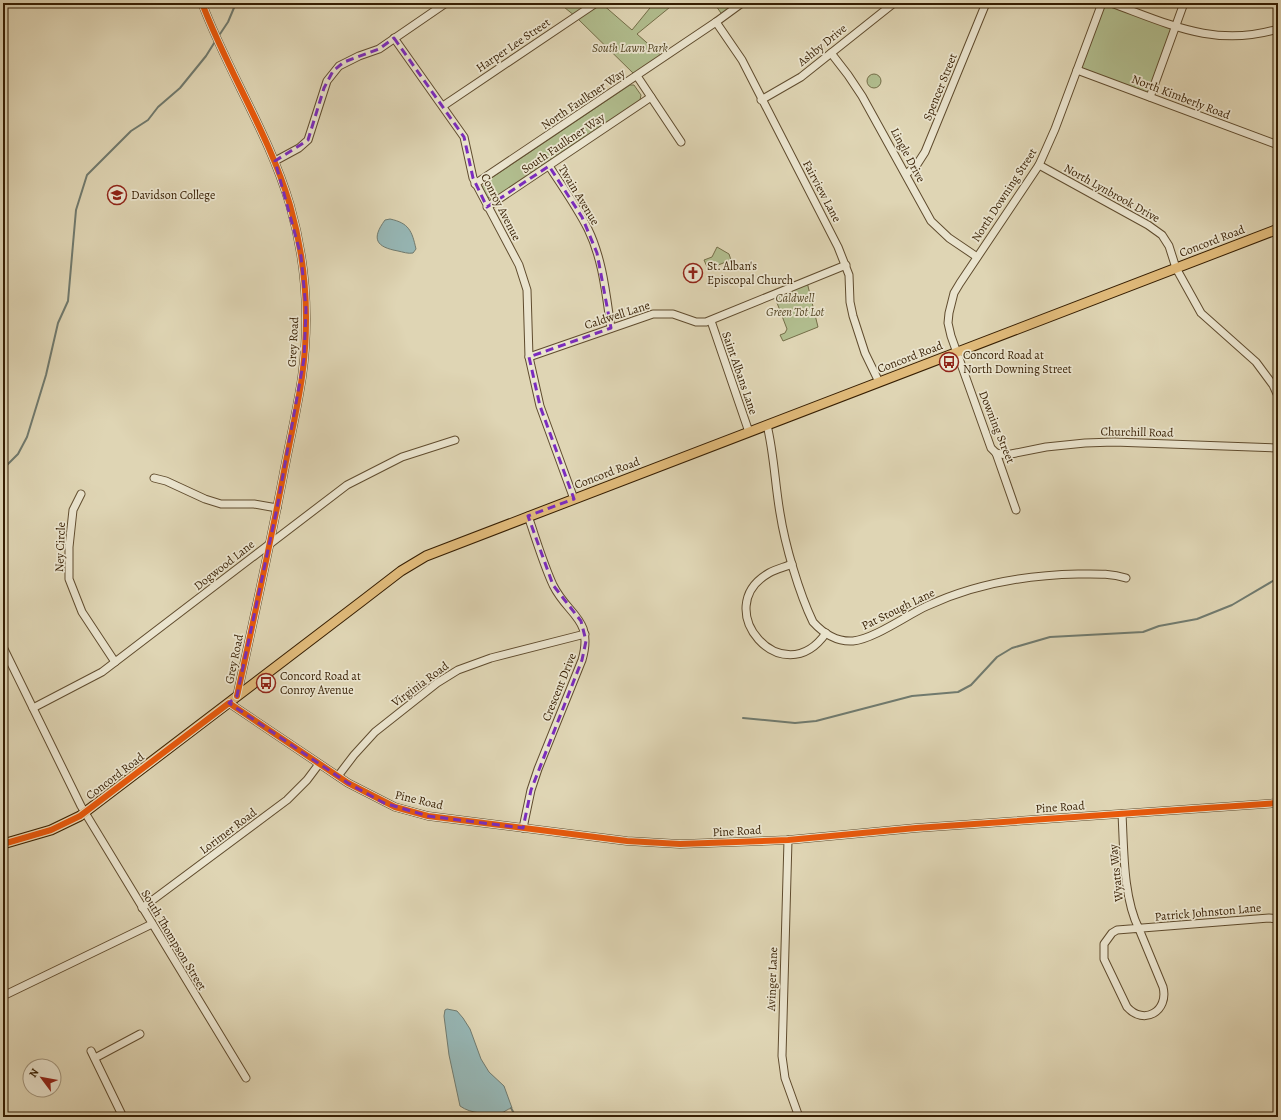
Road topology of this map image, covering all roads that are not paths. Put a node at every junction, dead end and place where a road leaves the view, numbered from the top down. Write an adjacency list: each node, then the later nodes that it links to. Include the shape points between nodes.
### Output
1 (202, 3): 23 (street, Grey Road)
2 (446, 3): 13 (street)
3 (596, 3): 20 (street, Harper Lee Street)
4 (742, 3): 10 (street, North Faulkner Way)
5 (894, 3): 14 (street, Ashby Drive)
6 (986, 3): 26 (street, Spencer Street, via 925,152 916,166)
7 (1102, 3): 15 (street, North Downing Street)
8 (1111, 3): 11 (street)
9 (1184, 3): 11 (street)
10 (716, 22): 16 (street, North Faulkner Way); 19 (street, Fairview Lane, via 742,60)
11 (1176, 27): 12 (street, via 1221,37 1254,35); 18 (street)
12 (1278, 29)
13 (394, 38): 20 (street, Conroy Avenue); 23 (street, via 379,48 344,62 334,71 324,88 308,140)
14 (830, 53): 19 (street, Ashby Drive, via 790,84); 26 (street, Lingle Drive, via 862,96)
15 (1077, 70): 18 (street, North Kimberly Road); 24 (street, North Downing Street)
16 (637, 76): 17 (street); 27 (street, North Faulkner Way)
17 (651, 97): 21 (street); 25 (street, South Faulkner Way)
18 (1150, 97): 22 (street, North Kimberly Road)
19 (761, 100): 31 (street, Fairview Lane)
20 (443, 106): 27 (street, Conroy Avenue, via 464,137)
21 (681, 142)
22 (1278, 145)
23 (275, 162): 47 (street, Grey Road, via 299,242 306,309 302,377)
24 (1039, 165): 30 (street, North Downing Street); 32 (street, North Lynbrook Drive, via 1157,230 1169,246)
25 (549, 166): 28 (street, South Faulkner Way); 34 (street, Twain Avenue, via 578,211 593,241 601,267)
26 (906, 174): 30 (street, Lingle Drive, via 931,221 948,238)
27 (476, 184): 28 (street, Conroy Avenue)
28 (487, 207): 36 (street, Conroy Avenue, via 519,265 525,282)
29 (1278, 229): 32 (main road, Concord Road)
30 (977, 256): 35 (street, North Downing Street, via 951,302 948,323)
31 (846, 266): 33 (street, Caldwell Lane); 37 (street, Fairview Lane, via 853,316 865,353)
32 (1176, 268): 35 (main road, Concord Road); 38 (street, North Lynbrook Drive, via 1201,313 1256,362)
33 (711, 321): 34 (street, Caldwell Lane, via 700,323 673,314 659,313); 40 (street, Saint Albans Lane)
34 (611, 328): 36 (street, Caldwell Lane)
35 (956, 353): 37 (main road, Concord Road); 43 (street, Downing Street, via 991,448)
36 (529, 357): 46 (street, Conroy Avenue, via 540,406)
37 (879, 382): 39 (main road, Concord Road)
38 (1278, 396)
39 (767, 425): 40 (main road, Concord Road); 51 (street, Pat Stough Lane, via 780,512)
40 (749, 432): 46 (main road, Concord Road)
41 (455, 440): 50 (street, Dogwood Lane, via 402,457 357,479)
42 (1278, 448): 43 (street, Churchill Road, via 1114,442 1072,444 1006,455)
43 (996, 453): 48 (street, Downing Street)
44 (154, 478): 47 (street, via 221,504 254,504)
45 (80, 494): 56 (street, Ney Circle, via 73,510 69,546 70,579 82,612 106,652)
46 (574, 499): 49 (main road, Concord Road)
47 (277, 508): 50 (street, Grey Road)
48 (1016, 510)
49 (528, 516): 54 (street, Crescent Drive, via 554,585 579,618); 57 (main road, Concord Road, via 414,563)
50 (270, 543): 56 (street, Dogwood Lane); 57 (street, Grey Road)
51 (792, 564): 53 (street, Pat Stough Lane, via 810,616); 53 (street, via 769,573 752,590 747,618 753,634 766,646 788,654 812,648)
52 (1126, 578): 53 (street, Pat Stough Lane, via 1111,574 1094,574 1012,579 950,596 860,640 842,640)
53 (826, 633)
54 (585, 634): 61 (street, Virginia Road, via 491,658 458,670 375,732); 65 (street, Crescent Drive, via 582,660 538,769)
55 (3, 647): 59 (street, South Thompson Street)
56 (115, 662): 59 (street, Dogwood Lane, via 95,677)
57 (237, 696): 58 (main road, Concord Road)
58 (229, 702): 60 (street, Pine Road); 63 (main road, Concord Road)
59 (33, 708): 63 (street, South Thompson Street)
60 (318, 764): 61 (street, Pine Road); 68 (street, Lorimer Road, via 307,780 287,800)
61 (338, 776): 65 (street, Pine Road, via 384,803 412,813)
62 (1278, 803): 64 (street, Pine Road)
63 (85, 813): 67 (main road, Concord Road, via 51,830); 68 (street, South Thompson Street)
64 (1122, 814): 66 (street, Pine Road, via 916,828); 71 (street, Wyatts Way, via 1128,889)
65 (523, 828): 66 (street, Pine Road, via 673,844)
66 (788, 840): 78 (street, Avinger Lane, via 782,1056 785,1078)
67 (3, 844)
68 (142, 908): 70 (street, South Thompson Street)
69 (1278, 919): 71 (street, Patrick Johnston Lane)
70 (152, 924): 72 (street); 76 (street, South Thompson Street)
71 (1139, 929): 71 (street, Wyatts Way, via 1117,930 1112,933 1104,944 1103,951 1104,959 1127,1007 1143,1016 1157,1011 1165,995)
72 (3, 996)
73 (140, 1034): 75 (street)
74 (91, 1051): 75 (street)
75 (95, 1058): 77 (street)
76 (246, 1078)
77 (123, 1117)
78 (799, 1117)

